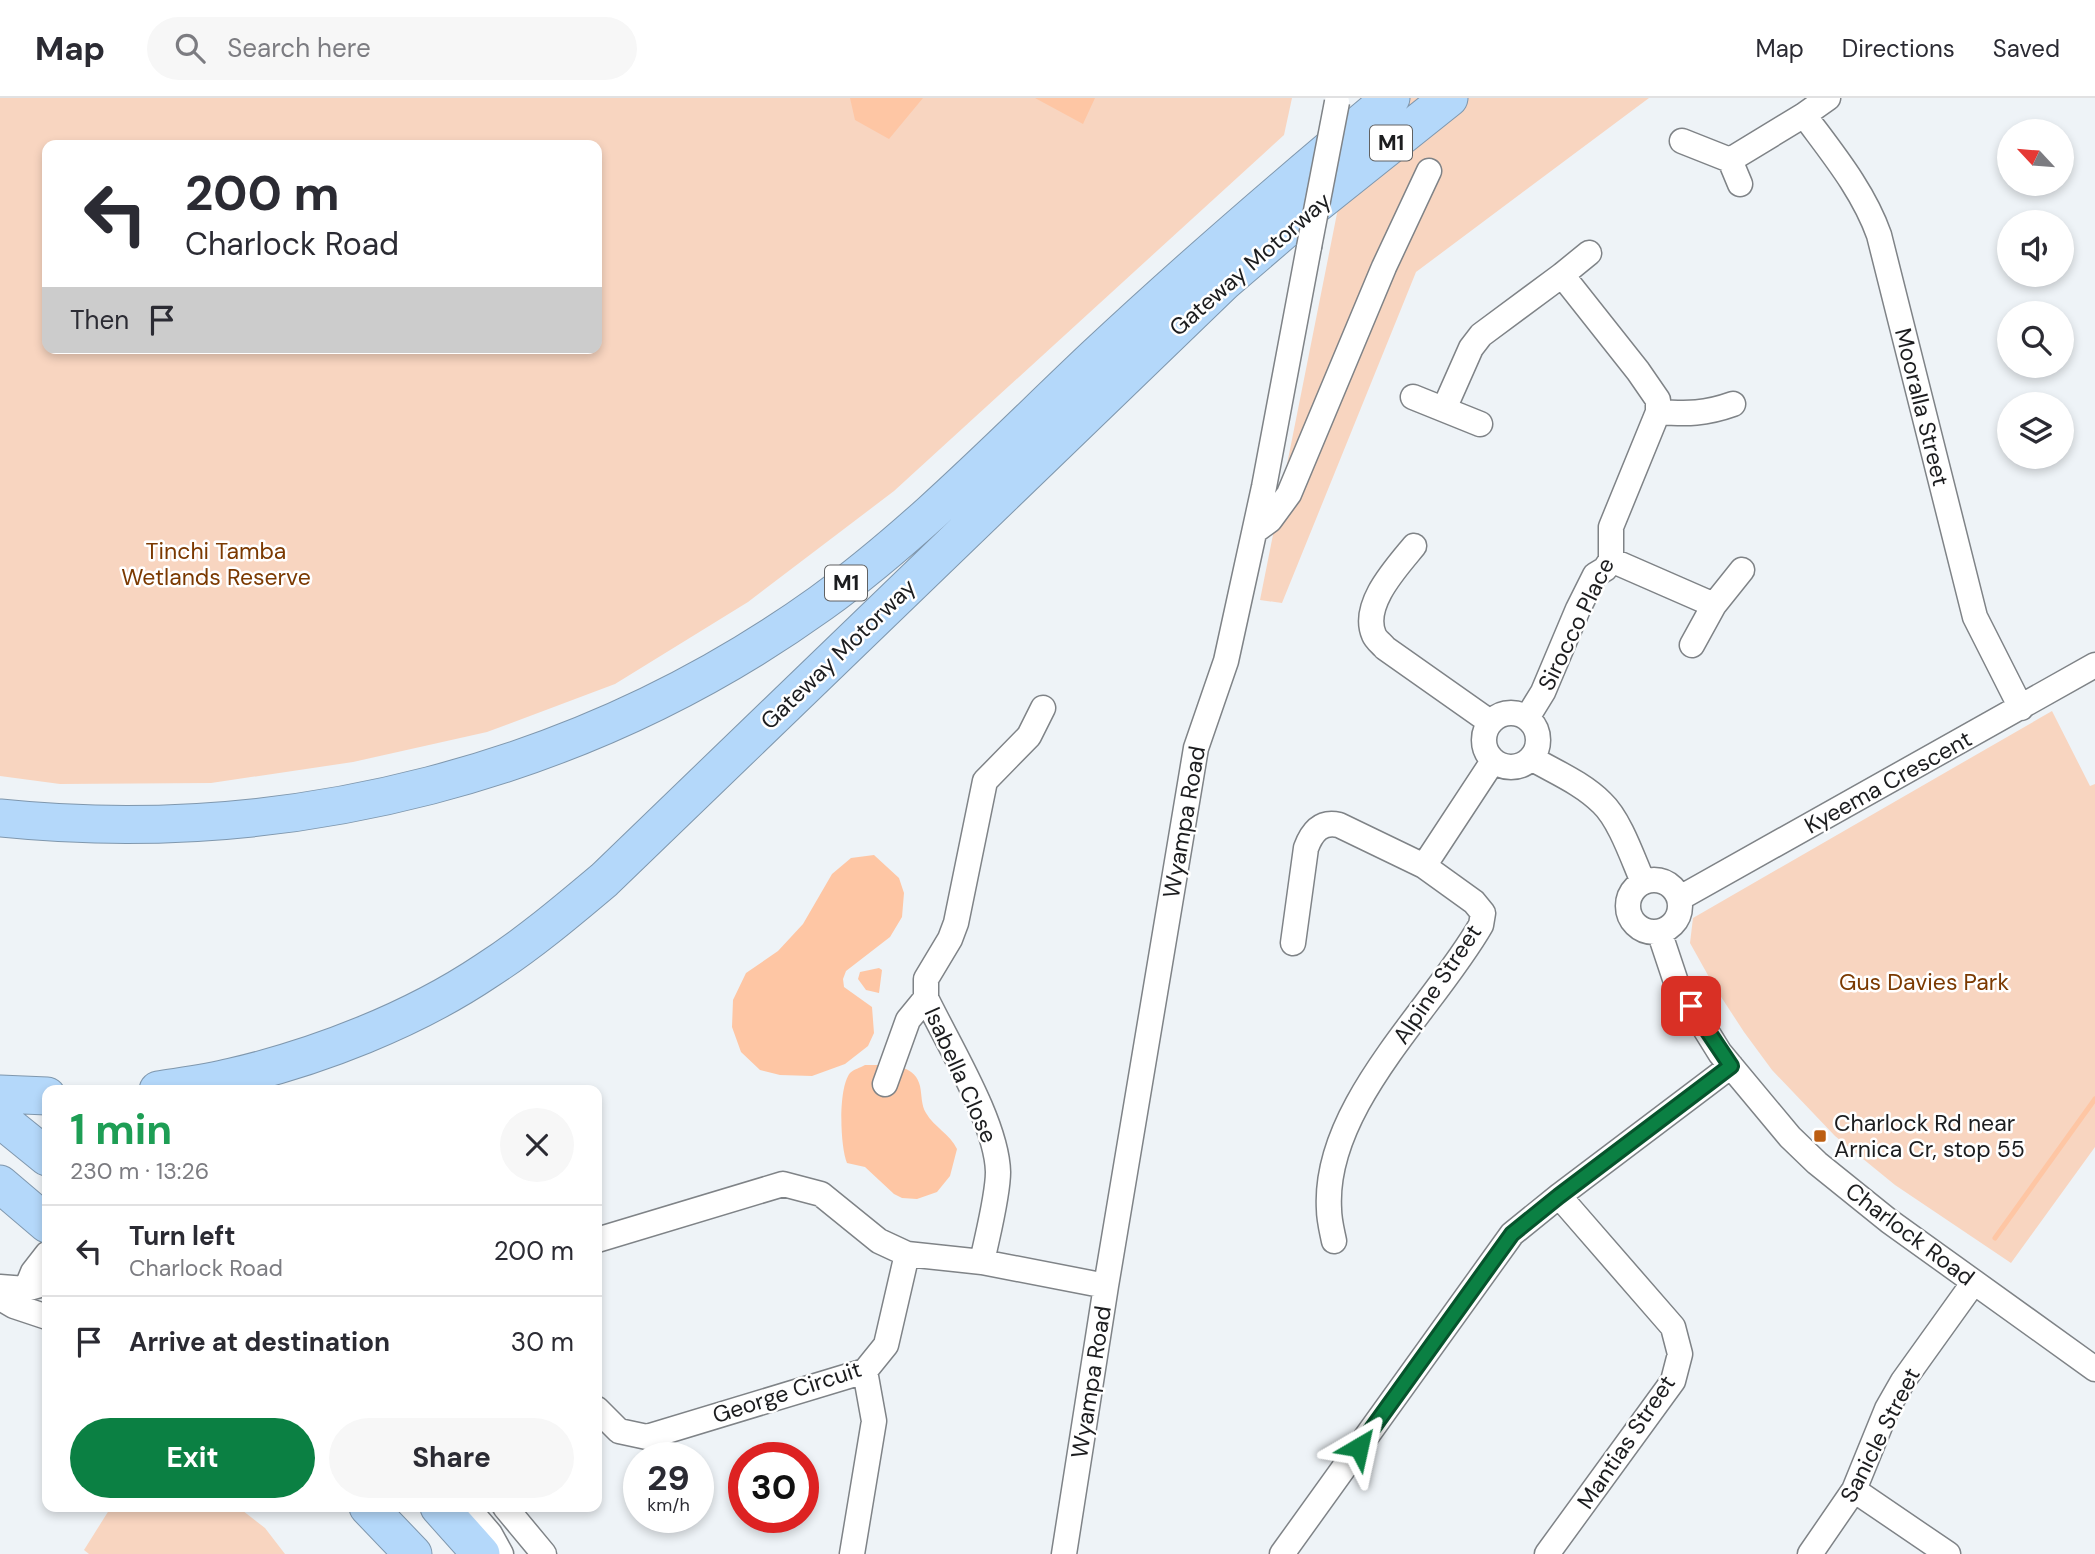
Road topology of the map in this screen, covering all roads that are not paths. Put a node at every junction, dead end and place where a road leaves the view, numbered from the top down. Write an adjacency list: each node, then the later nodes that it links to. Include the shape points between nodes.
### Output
1 (1391, 98): 30 (highway, Gateway Motorway / M1, via 1184,275 916,527 821,602 698,680 527,757 462,778 324,810 170,824)
2 (1449, 98): 39 (highway, Gateway Motorway / M1, via 1224,282 604,880 545,930 485,972 350,1040 285,1063)
3 (1828, 98): 5 (street)
4 (1337, 100): 17 (street, Wyampa Road, bridge)
5 (1804, 115): 7 (street); 25 (street, Mooralla Street, via 1871,211 1975,617)
6 (1682, 141): 7 (street)
7 (1730, 160): 9 (street)
8 (1429, 171): 17 (street, via 1289,494 1270,520)
9 (1740, 184)
10 (1589, 253): 11 (street)
11 (1562, 275): 14 (street, via 1480,335); 15 (street, via 1638,371 1658,400)
12 (1413, 397): 14 (street)
13 (1733, 404): 15 (street, via 1700,414)
14 (1444, 409): 16 (street)
15 (1658, 412): 19 (street, Sirocco Place, via 1611,527)
16 (1480, 424)
17 (1255, 531): 54 (street, Wyampa Road, via 1226,661 1196,748)
18 (1414, 546): 27 (street, via 1374,606 1375,637)
19 (1611, 560): 21 (street); 26 (street, Sirocco Place, via 1595,575)
20 (1742, 570): 21 (street)
21 (1714, 606): 22 (street)
22 (1692, 645)
23 (2095, 665): 25 (street, Kyeema Crescent)
24 (1043, 708): 36 (street, Isabella Close, via 1029,736 985,781 956,923 926,979)
25 (2021, 708): 33 (street, Kyeema Crescent)
26 (1527, 718): 27 (street, via 1508,713); 28 (street, via 1538,736)
27 (1490, 722): 29 (street, via 1483,742)
28 (1531, 758): 29 (street, via 1514,767); 32 (street, via 1603,804)
29 (1493, 761): 31 (street)
30 (0, 818)
31 (1424, 866): 35 (street, Alpine Street, via 1339,825 1321,826 1306,848); 48 (street, Alpine Street, via 1474,902 1483,913 1481,925 1387,1057 1345,1128 1329,1195)
32 (1643, 882): 33 (street, via 1665,881); 34 (street, via 1630,896 1629,915 1641,929)
33 (1680, 898): 34 (street, via 1675,923)
34 (1660, 934): 37 (street, Charlock Road, via 1676,982)
35 (1293, 943)
36 (926, 998): 38 (street, via 908,1020); 51 (street, Isabella Close, via 995,1147 998,1174)
37 (1731, 1066): 45 (street); 52 (street, Charlock Road, via 1818,1163)
38 (885, 1084)
39 (188, 1085)
40 (0, 1094): 41 (highway)
41 (42, 1096)
42 (0, 1119): 43 (highway)
43 (42, 1153)
44 (0, 1184): 46 (highway)
45 (1559, 1196): 72 (street, via 1512,1234); 73 (street, Mantias Street, via 1673,1327 1680,1354 1672,1381)
46 (41, 1219)
47 (602, 1238): 49 (street, via 783,1184 821,1194 879,1241)
48 (1334, 1241)
49 (907, 1254): 51 (street); 59 (street, George Circuit, via 886,1345)
50 (42, 1260): 53 (street, via 33,1272)
51 (982, 1262): 54 (street)
52 (1974, 1282): 58 (street, Charlock Road); 61 (street, Sanicle Street, via 1903,1381)
53 (36, 1286): 55 (street)
54 (1106, 1286): 71 (street, Wyampa Road)
55 (0, 1287)
56 (0, 1298): 57 (street)
57 (42, 1315)
58 (2095, 1369)
59 (865, 1371): 60 (street, George Circuit, via 646,1437 619,1431); 70 (street, via 874,1420)
60 (602, 1414)
61 (1854, 1490): 74 (street, Sanicle Street); 75 (street)
62 (443, 1512): 67 (highway)
63 (471, 1512): 68 (street)
64 (509, 1512): 69 (street)
65 (376, 1514): 66 (highway)
66 (412, 1554)
67 (481, 1554)
68 (500, 1554)
69 (544, 1554)
70 (852, 1554)
71 (1064, 1554)
72 (1282, 1554)
73 (1547, 1554)
74 (1810, 1554)
75 (1948, 1554)

